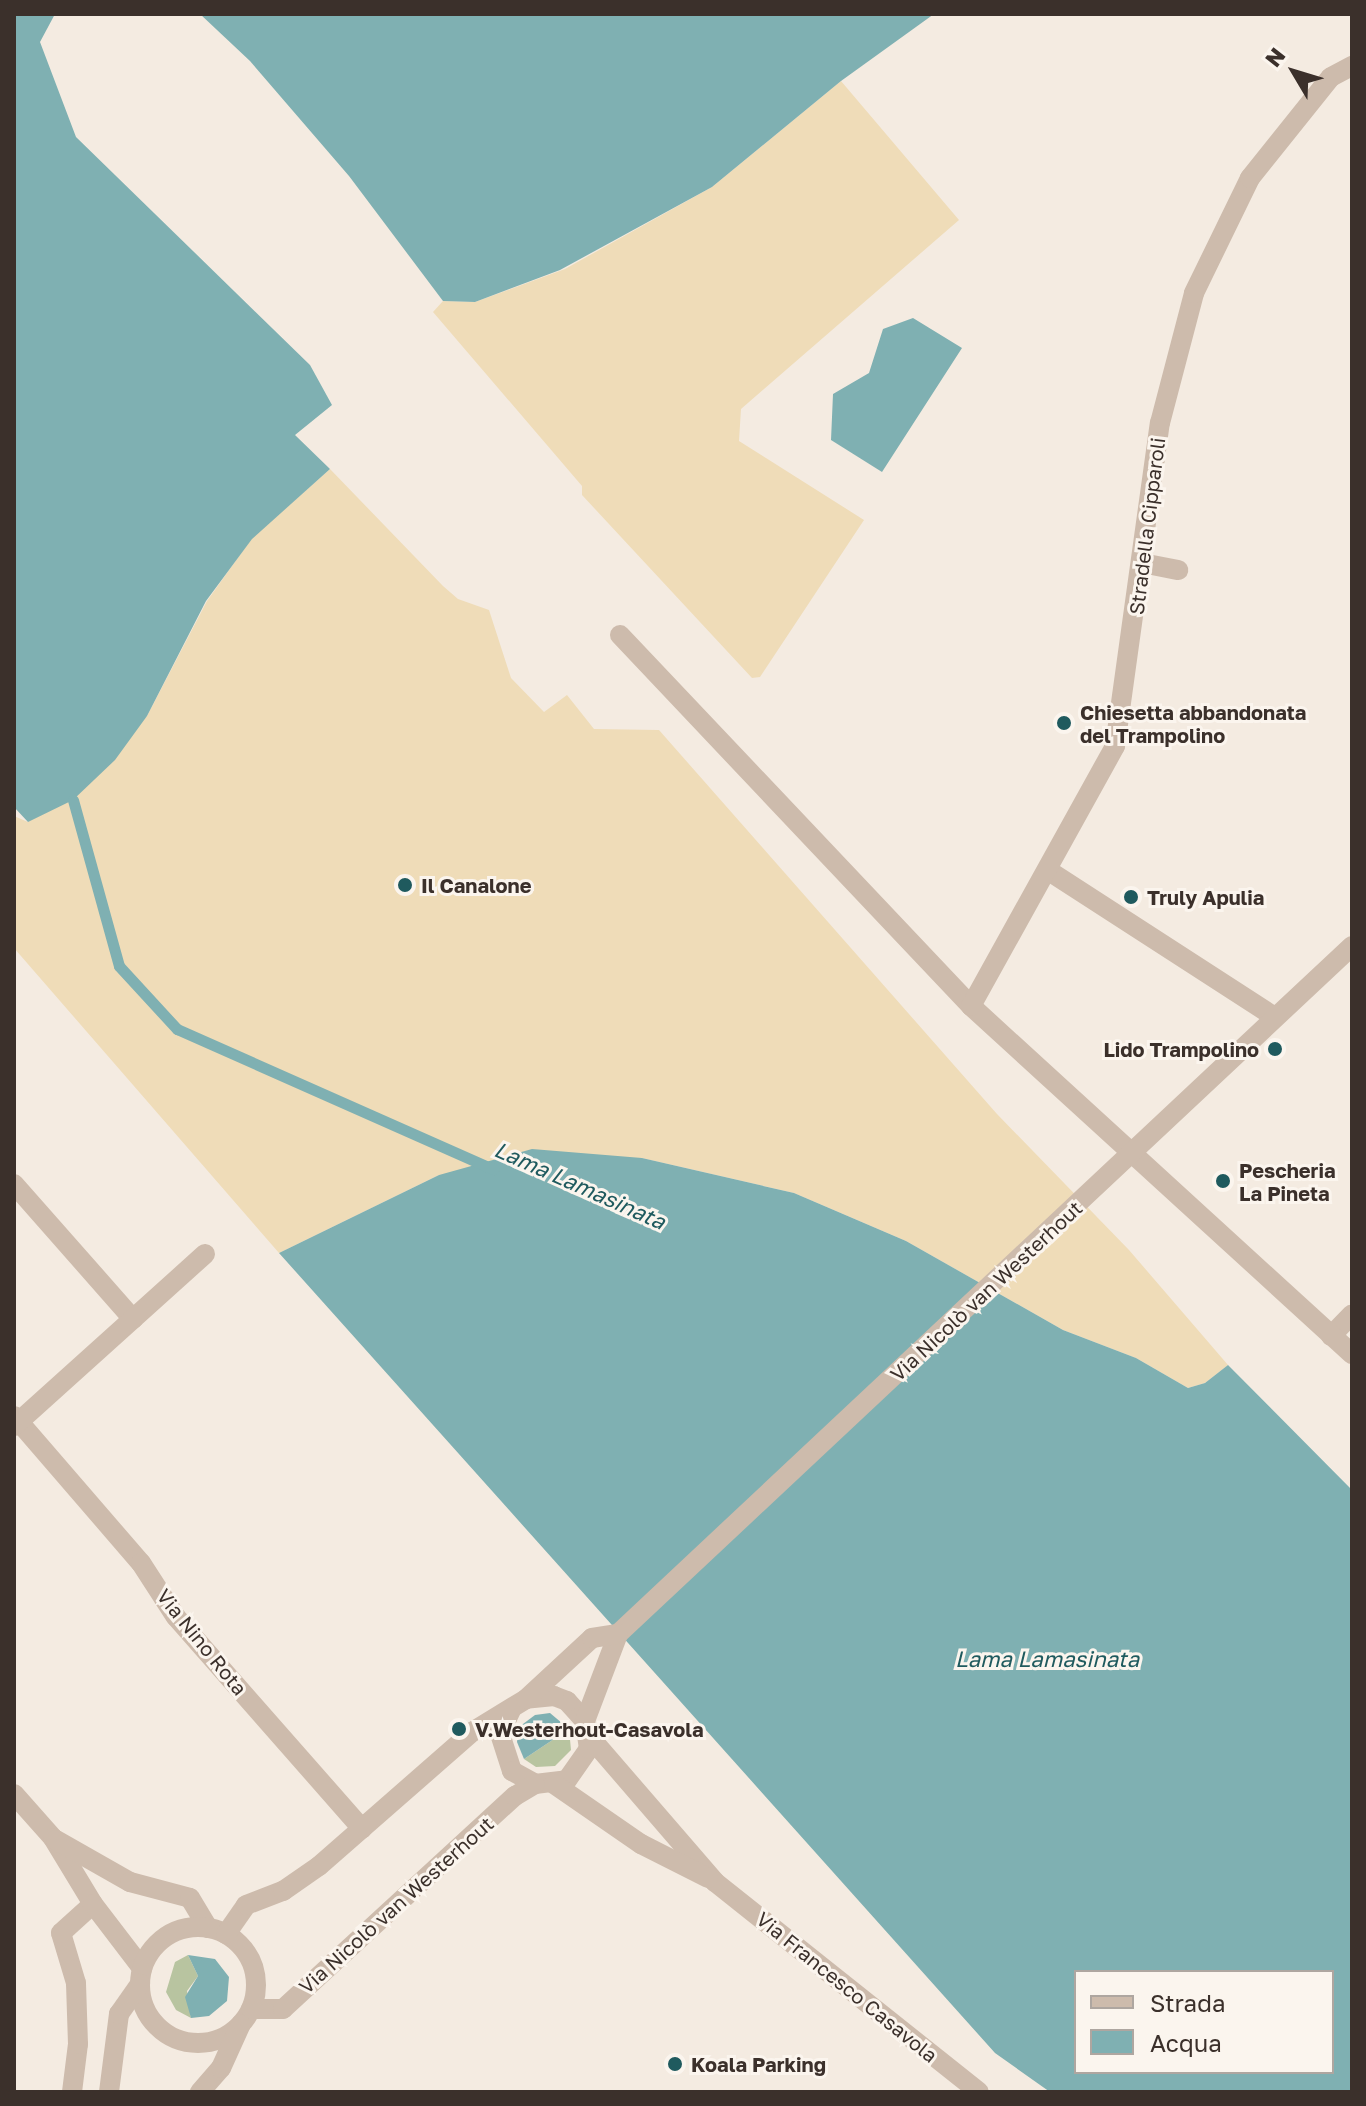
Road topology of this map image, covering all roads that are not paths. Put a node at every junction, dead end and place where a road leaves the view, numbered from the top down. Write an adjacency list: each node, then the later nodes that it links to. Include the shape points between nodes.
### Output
1 (1352, 66): 2 (street, Stradella Cipparoli, via 1331,77 1250,178 1194,293 1160,423)
2 (1142, 563): 3 (street); 5 (street, Stradella Cipparoli, via 1115,746)
3 (1178, 570)
4 (620, 635): 7 (street)
5 (1049, 871): 7 (street, Stradella Cipparoli); 8 (street)
6 (1352, 946): 8 (street, Via Nicolò van Westerhout)
7 (971, 1006): 9 (street)
8 (1273, 1016): 9 (street, Via Nicolò van Westerhout)
9 (1132, 1152): 14 (street); 17 (street, Via Nicolò van Westerhout)
10 (14, 1184): 13 (street)
11 (205, 1254): 13 (street)
12 (1352, 1314): 14 (street)
13 (133, 1319): 16 (street)
14 (1331, 1336): 15 (street)
15 (1352, 1354)
16 (16, 1421): 22 (street, Via Nino Rota, via 141,1563 176,1617)
17 (618, 1634): 18 (street, Via Nicolò van Westerhout, via 592,1638); 19 (street, Via Nicolò van Westerhout)
18 (518, 1704): 19 (street, via 554,1696 578,1709); 20 (street, via 500,1734 504,1760); 22 (street, Via Nicolò van Westerhout, via 472,1732)
19 (587, 1728): 20 (street, Via Nicolò van Westerhout, via 584,1761); 24 (street, Via Francesco Casavola)
20 (545, 1784): 24 (street, Via Francesco Casavola, via 641,1844); 28 (street, Via Nicolò van Westerhout, via 515,1796 283,2009)
21 (14, 1794): 23 (street, Via Nicolò van Westerhout)
22 (362, 1829): 26 (street, Via Nicolò van Westerhout, via 283,1891 246,1905)
23 (53, 1838): 25 (street, Via Nicolò van Westerhout); 26 (street, Via Nicolò van Westerhout, via 130,1882 190,1898)
24 (715, 1882): 29 (street, Via Francesco Casavola)
25 (93, 1904): 27 (street, Via Nicolò van Westerhout); 30 (street, via 61,1933 76,1983 78,2044)
26 (217, 1931): 27 (street, via 175,1932 150,1953); 28 (street, Via Nicolò van Westerhout, via 250,1959 255,1984)
27 (141, 1976): 28 (street, Via Nicolò van Westerhout, via 149,2018 177,2040 212,2042); 31 (street, via 119,2014)
28 (246, 2016): 32 (street, via 221,2068)
29 (971, 2090)
30 (72, 2092)
31 (109, 2092)
32 (200, 2092)

